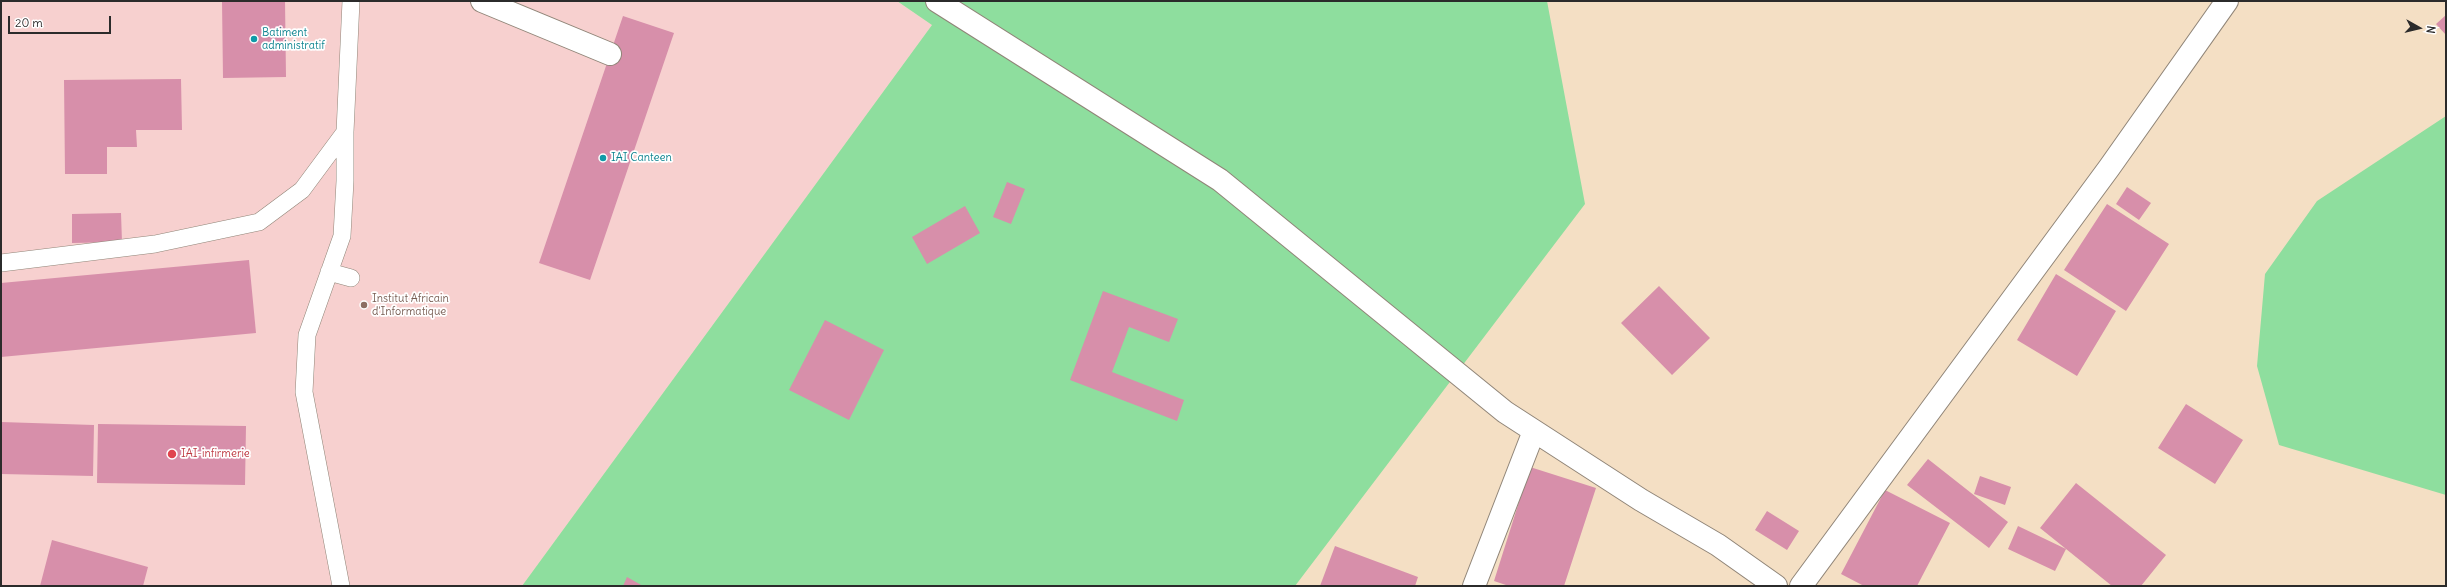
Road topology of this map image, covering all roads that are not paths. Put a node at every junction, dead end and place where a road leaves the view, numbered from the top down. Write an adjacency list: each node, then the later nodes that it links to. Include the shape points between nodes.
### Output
1 (351, 1): 6 (lane)
2 (482, 1): 5 (street)
3 (936, 1): 10 (street, via 1220,180 1505,412)
4 (2228, 1): 14 (street, via 2109,168)
5 (610, 54)
6 (345, 132): 7 (lane, via 302,190 259,222 155,244); 8 (lane, via 346,181 342,236)
7 (1, 263)
8 (329, 272): 9 (lane); 11 (lane, via 307,335 304,392)
9 (351, 278)
10 (1534, 431): 12 (street); 13 (street, via 1641,500 1718,545)
11 (341, 586)
12 (1474, 586)
13 (1776, 586)
14 (1802, 586)

